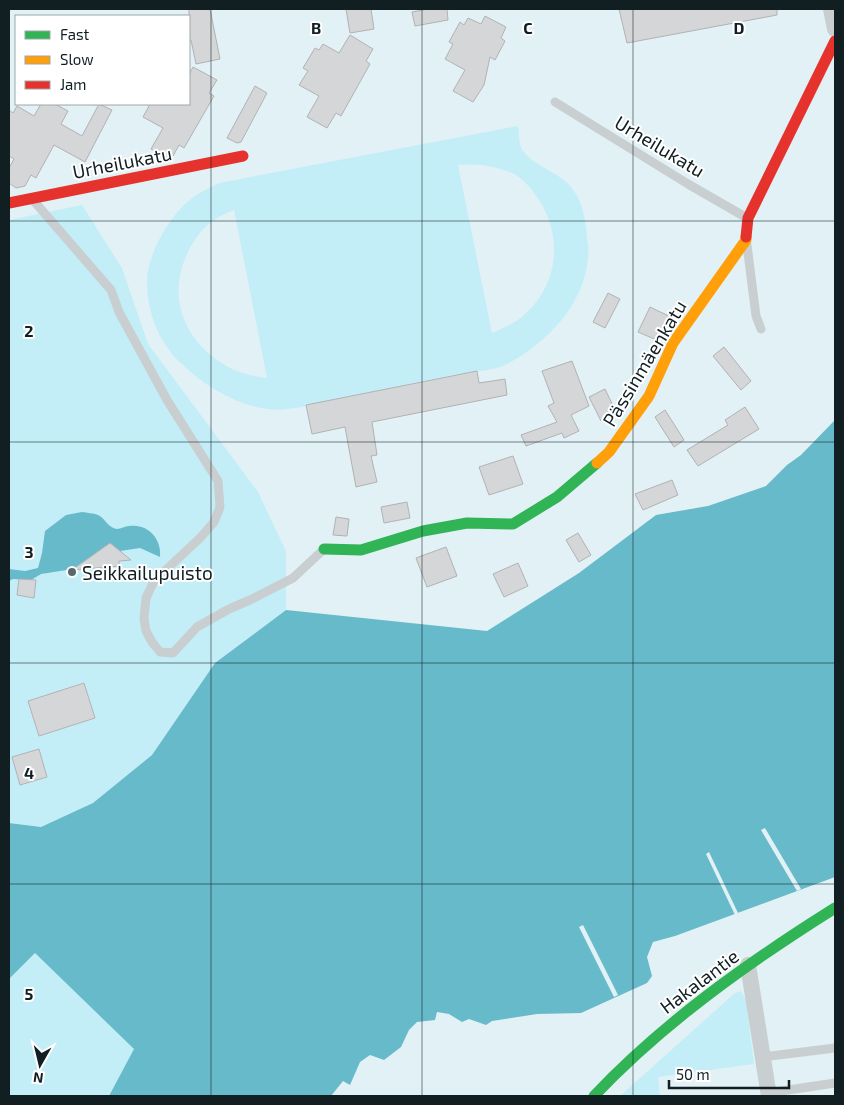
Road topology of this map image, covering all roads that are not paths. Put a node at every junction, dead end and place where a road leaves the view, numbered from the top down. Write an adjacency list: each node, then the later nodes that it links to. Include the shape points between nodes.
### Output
1 (831, 9): 2 (street)
2 (835, 29)
3 (835, 41): 8 (street)
4 (555, 102): 8 (lane, Urheilukatu)
5 (243, 156): 6 (street, Urheilukatu)
6 (31, 198): 7 (street, Urheilukatu); 11 (lane, via 111,290 119,312 167,400 218,481 220,507 214,522 156,579 146,598 146,631 160,652 173,653 197,627 293,578)
7 (9, 203)
8 (748, 218): 9 (street)
9 (746, 240): 10 (lane); 11 (street, Pässinmäenkatu, via 673,343 648,396 609,452 557,496 514,524 467,523 424,531 361,550)
10 (760, 329)
11 (324, 549)
12 (835, 908): 13 (street, Hakalantie)
13 (748, 965): 15 (street); 18 (street, Hakalantie, via 666,1028)
14 (835, 1048): 15 (lane)
15 (762, 1057): 17 (street)
16 (835, 1083): 17 (lane)
17 (768, 1095)
18 (594, 1096)

